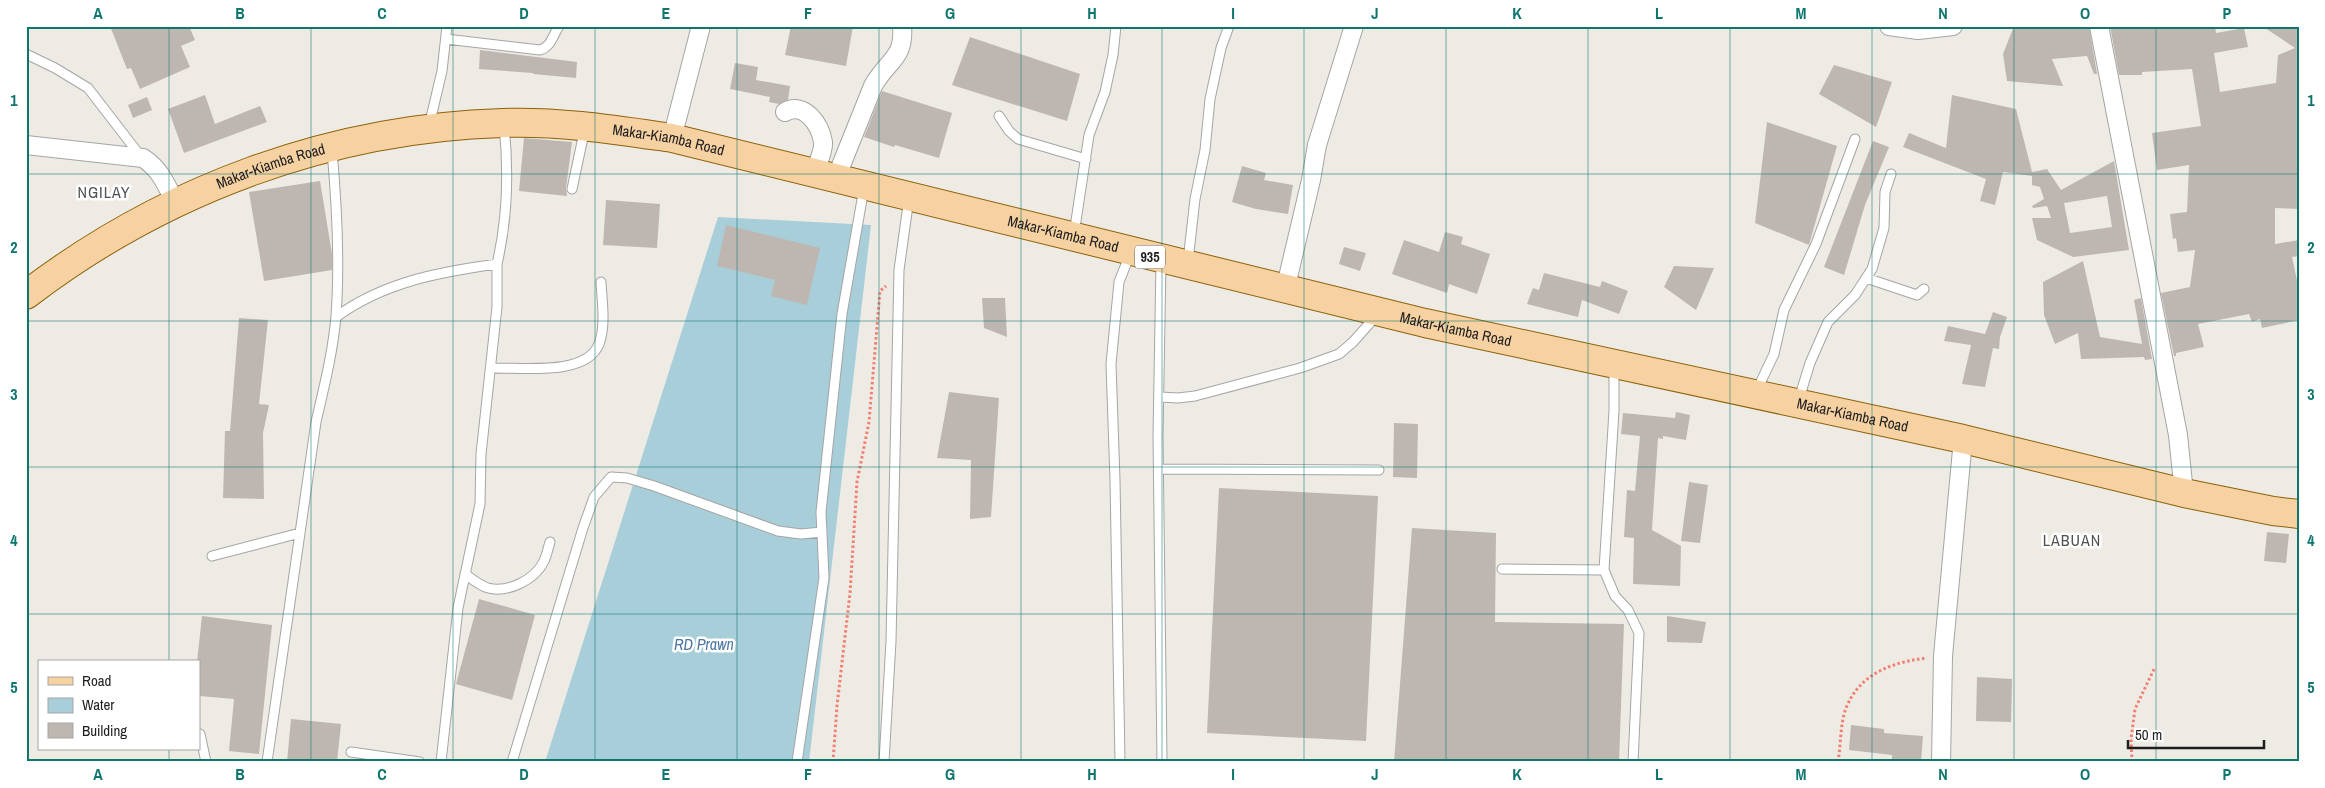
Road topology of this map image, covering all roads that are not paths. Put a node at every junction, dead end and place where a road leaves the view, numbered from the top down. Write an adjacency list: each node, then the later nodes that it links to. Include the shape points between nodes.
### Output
1 (447, 26): 11 (lane)
2 (559, 26): 11 (lane, via 546,49 540,50)
3 (700, 26): 18 (street)
4 (902, 26): 25 (street, via 903,41 899,52 879,75)
5 (1116, 26): 23 (lane, via 1114,55 1090,135)
6 (1229, 26): 32 (lane, via 1210,99 1205,150 1195,199)
7 (1354, 26): 37 (street, via 1317,145)
8 (1888, 26): 9 (street, via 1918,30)
9 (1953, 26)
10 (2099, 26): 49 (street, via 2178,435)
11 (446, 39): 17 (lane)
12 (26, 54): 22 (lane, via 88,88)
13 (785, 112): 25 (street, via 800,109 812,117 820,131)
14 (998, 116): 23 (lane, via 1018,138)
15 (503, 123): 16 (main road, Makar-Kiamba Road / 935); 17 (main road, Makar-Kiamba Road / 935); 33 (lane, via 508,165 507,197)
16 (586, 126): 18 (main road, Makar-Kiamba Road / 935); 27 (lane)
17 (428, 128): 21 (main road, Makar-Kiamba Road / 935)
18 (672, 138): 25 (main road, Makar-Kiamba Road / 935)
19 (1855, 139): 43 (lane, via 1816,244 1784,310 1774,354)
20 (26, 145): 22 (street)
21 (332, 146): 29 (main road, Makar-Kiamba Road / 935, via 249,171); 40 (lane, via 337,202)
22 (143, 158): 29 (street, via 160,173)
23 (1086, 160): 30 (lane)
24 (1891, 174): 34 (lane, via 1885,192 1884,228)
25 (826, 175): 26 (main road, Makar-Kiamba Road / 935)
26 (865, 185): 28 (main road, Makar-Kiamba Road / 935); 51 (lane, via 842,314 821,512)
27 (572, 189)
28 (909, 196): 30 (main road, Makar-Kiamba Road / 935); 66 (lane, via 899,270 891,641)
29 (175, 202): 38 (main road, Makar-Kiamba Road / 935, via 92,248)
30 (1074, 237): 31 (main road, Makar-Kiamba Road / 935)
31 (1131, 251): 32 (main road, Makar-Kiamba Road / 935); 67 (lane, via 1120,282 1111,364)
32 (1174, 263): 37 (main road, Makar-Kiamba Road / 935); 44 (lane)
33 (498, 264): 40 (lane, via 404,282 366,298); 42 (lane)
34 (1866, 278): 36 (lane, via 1917,295); 45 (lane, via 1828,322)
35 (601, 282): 42 (lane, via 599,344 588,357 574,365)
36 (1924, 289)
37 (1284, 290): 39 (main road, Makar-Kiamba Road / 935)
38 (26, 295)
39 (1379, 312): 41 (main road, Makar-Kiamba Road / 935); 44 (lane, via 1354,342 1331,357 1214,392 1178,398)
40 (336, 318): 52 (lane, via 316,422)
41 (1614, 364): 43 (main road, Makar-Kiamba Road / 935); 56 (lane, via 1614,421)
42 (491, 368): 57 (lane, via 481,454 480,504)
43 (1756, 394): 45 (main road, Makar-Kiamba Road / 935)
44 (1160, 397): 47 (lane)
45 (1798, 402): 46 (main road, Makar-Kiamba Road / 935)
46 (1963, 439): 49 (main road, Makar-Kiamba Road / 935); 70 (street, via 1943,656)
47 (1159, 469): 48 (lane); 68 (lane)
48 (1379, 470)
49 (2184, 494): 50 (main road, Makar-Kiamba Road / 935)
50 (2299, 514)
51 (822, 532): 64 (lane, via 778,531 654,486 611,477 594,497 583,528); 65 (lane, via 824,578)
52 (300, 533): 54 (lane); 61 (lane)
53 (550, 542): 57 (lane, via 544,562 536,572 508,589 486,588)
54 (212, 556)
55 (1502, 569): 56 (lane)
56 (1604, 570): 69 (lane, via 1615,596 1628,610 1639,633)
57 (465, 574): 63 (lane, via 457,617)
58 (200, 734): 60 (lane)
59 (351, 752): 62 (lane)
60 (206, 762)
61 (267, 762)
62 (420, 762)
63 (442, 762)
64 (512, 762)
65 (797, 762)
66 (884, 762)
67 (1120, 762)
68 (1162, 762)
69 (1634, 762)
70 (1941, 762)

